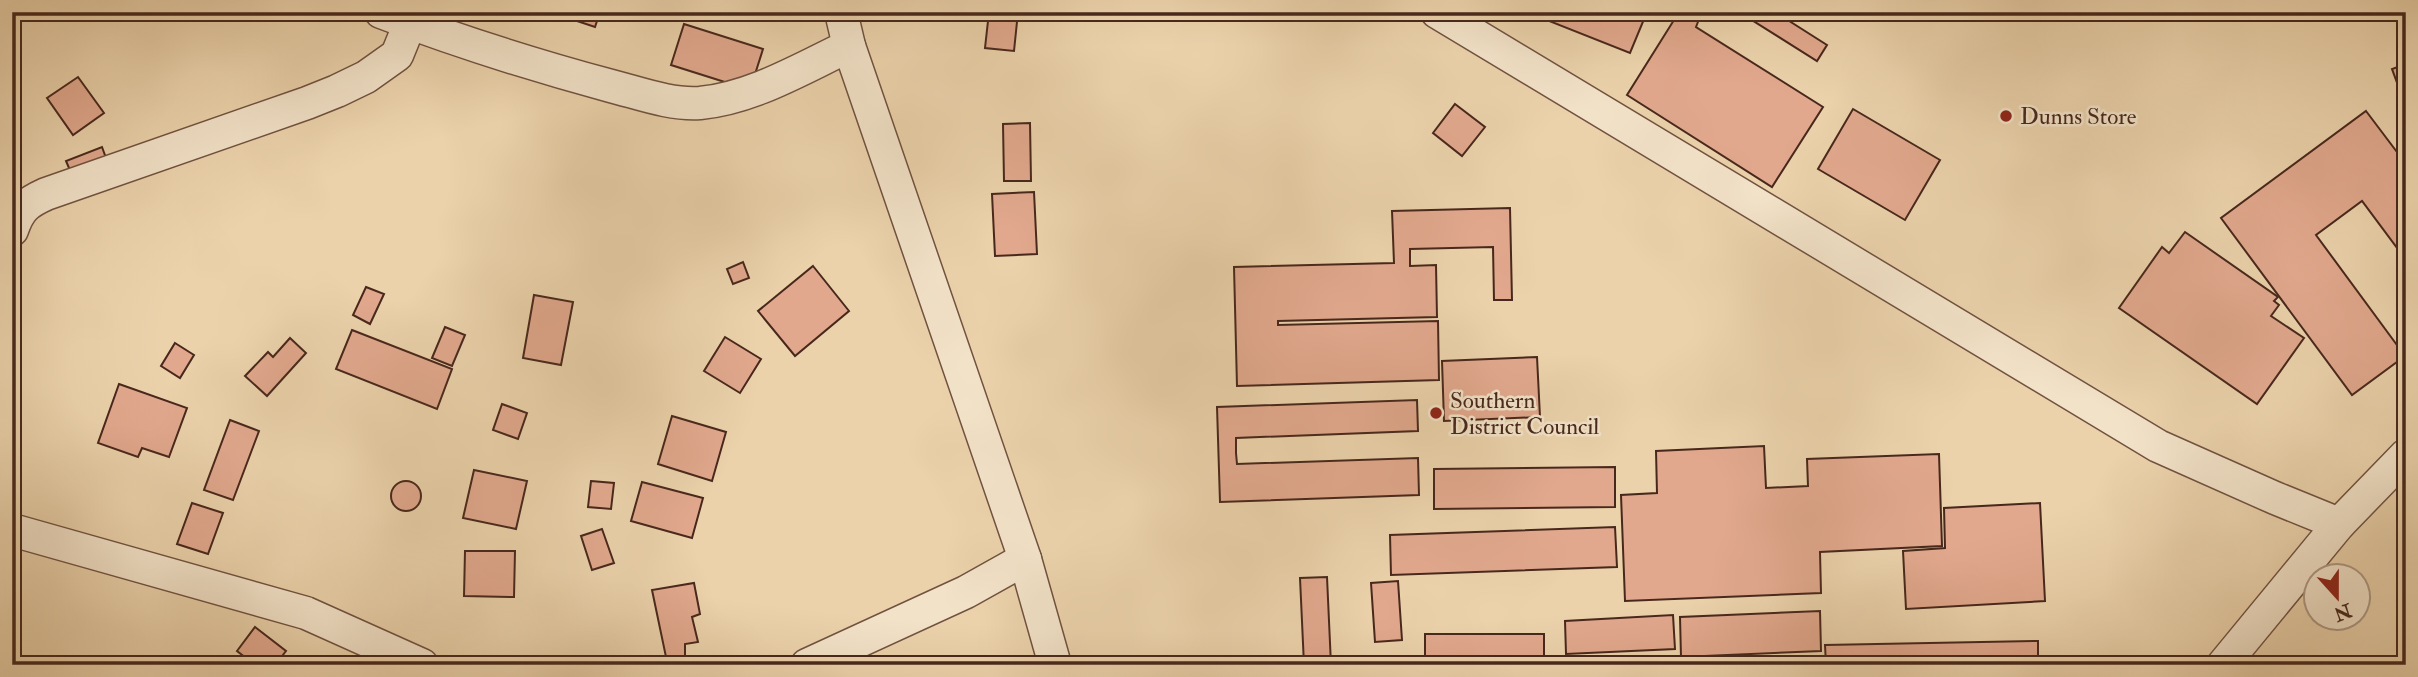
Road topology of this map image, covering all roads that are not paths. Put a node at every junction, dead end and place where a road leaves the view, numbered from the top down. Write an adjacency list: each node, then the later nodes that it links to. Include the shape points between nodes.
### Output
1 (841, 12): 4 (street)
2 (1437, 12): 7 (street, via 2158,446)
3 (396, 18): 4 (street, via 570,75 666,100 698,103 760,88); 5 (street, via 397,55 366,77 307,103 46,194 28,202)
4 (849, 46): 9 (street)
5 (12, 230)
6 (2406, 455): 7 (street)
7 (2339, 524): 13 (street)
8 (12, 530): 10 (street, via 306,613)
9 (1025, 559): 11 (street, via 966,592); 12 (street)
10 (422, 665)
11 (807, 665)
12 (1055, 665)
13 (2222, 665)

